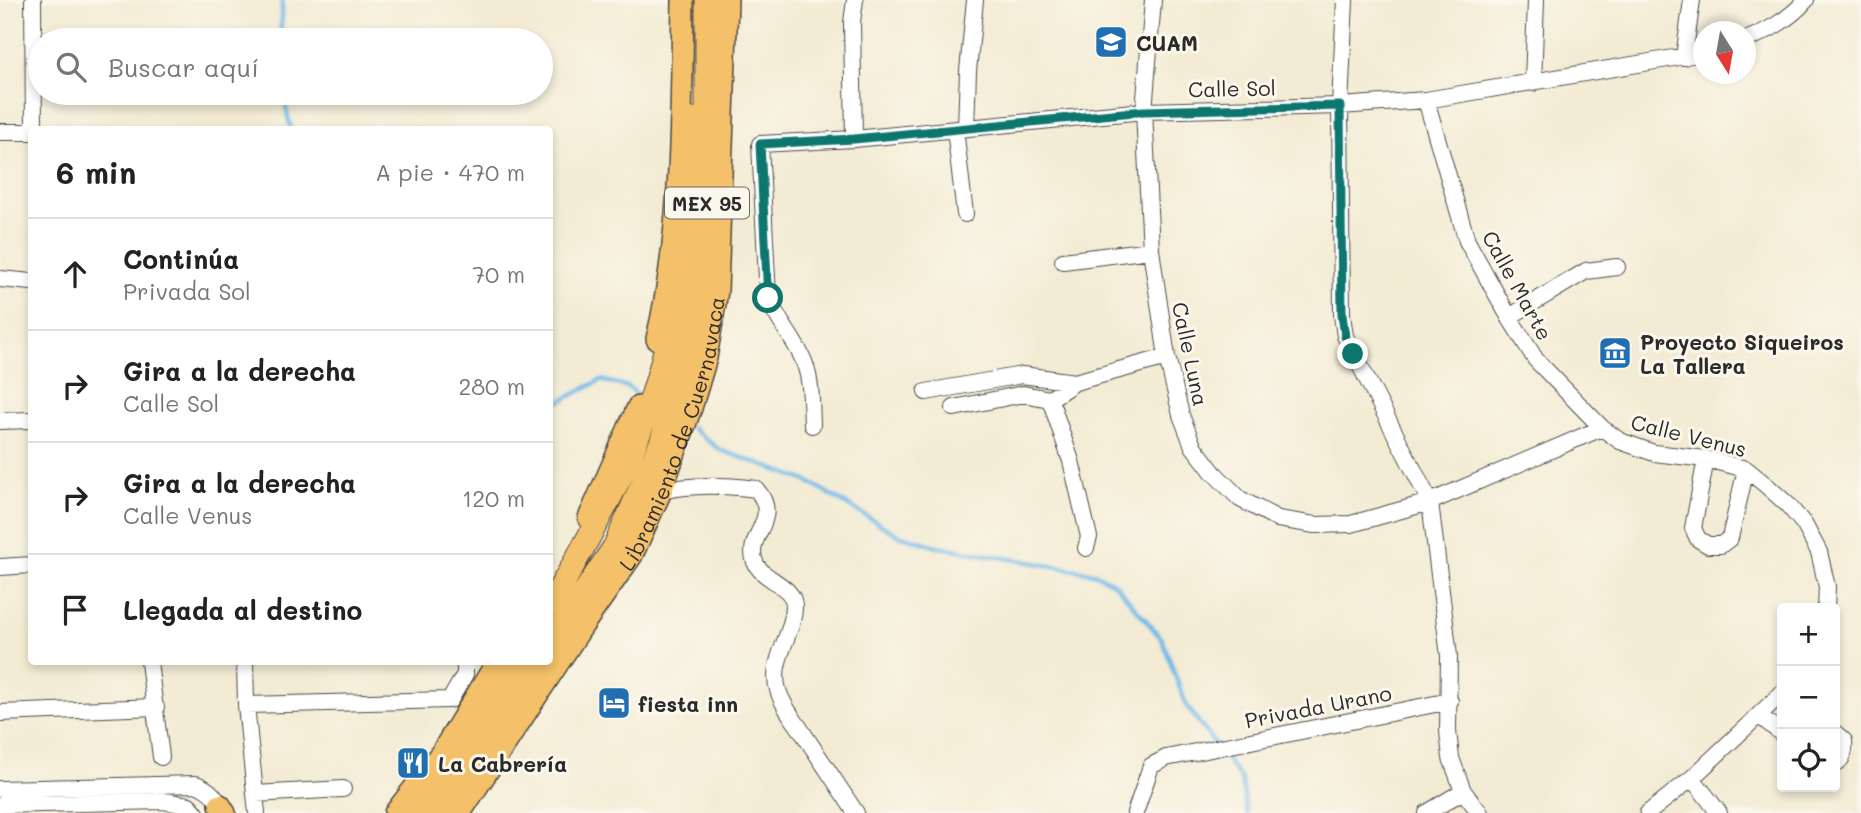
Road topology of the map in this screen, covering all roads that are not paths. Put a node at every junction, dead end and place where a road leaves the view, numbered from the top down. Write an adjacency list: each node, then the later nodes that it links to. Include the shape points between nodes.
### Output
1 (33, 0): 13 (street)
2 (683, 0): 37 (main road, Libramiento de Cuernavaca / MEX 95, via 677,214 659,331)
3 (695, 0): 37 (highway, MEX 95, via 688,214)
4 (707, 0): 37 (highway, MEX 95, via 706,234 687,357)
5 (727, 0): 37 (main road, Libramiento de Cuernavaca / MEX 95, via 717,291 706,358)
6 (855, 0): 26 (street)
7 (975, 0): 23 (street)
8 (1153, 0): 21 (street, Calle Luna)
9 (1345, 0): 20 (street)
10 (1536, 0): 17 (street)
11 (1692, 0): 16 (street)
12 (1806, 0): 14 (street)
13 (33, 28)
14 (1756, 35)
15 (1693, 55): 16 (street, Calle Sol)
16 (1684, 57): 17 (street, Calle Sol)
17 (1533, 83): 18 (street, Calle Sol)
18 (1426, 100): 20 (street, Calle Sol); 33 (street, Calle Marte, via 1467,241)
19 (33, 105): 22 (street)
20 (1340, 106): 21 (street, Calle Sol); 49 (street, via 1345,336)
21 (1144, 111): 23 (street, Calle Sol); 28 (street, Calle Luna)
22 (33, 126)
23 (960, 128): 26 (street, Calle Sol); 27 (street)
24 (28, 131): 25 (street)
25 (0, 132)
26 (854, 139): 43 (street, Calle Sol, via 760,144 768,298 775,317 802,356 810,386)
27 (965, 214)
28 (1151, 250): 29 (street); 34 (street, Calle Luna)
29 (1063, 261)
30 (1617, 267): 33 (street, via 1586,271)
31 (0, 279): 32 (street)
32 (28, 282)
33 (1509, 317): 44 (street, Calle Marte, via 1536,360)
34 (1167, 358): 35 (street); 49 (street, Calle Luna, via 1193,446 1240,499 1278,519 1315,525 1351,524)
35 (1075, 382): 36 (street, via 1022,375); 38 (street)
36 (926, 392)
37 (666, 397): 40 (highway, MEX 95); 45 (highway, MEX 95)
38 (1050, 399): 39 (street, via 1023,394); 50 (street, via 1071,461 1089,537)
39 (954, 408)
40 (640, 417): 53 (main road, Libramiento de Cuernavaca / MEX 95); 54 (highway, MEX 95, via 597,524)
41 (28, 420): 42 (street)
42 (0, 421)
43 (811, 425)
44 (1602, 428): 46 (street, Calle Venus, via 1620,441 1654,453); 49 (street, Calle Venus)
45 (668, 447): 48 (main road, Libramiento de Cuernavaca / MEX 95); 56 (highway, MEX 95, via 615,546)
46 (1706, 459): 47 (street, Calle Venus); 47 (street, via 1693,528 1708,545 1721,545 1730,538)
47 (1746, 469): 55 (street, Calle Venus, via 1804,524 1819,552)
48 (662, 491): 85 (main road, Libramiento de Cuernavaca / MEX 95, via 632,555); 86 (street, via 714,484 756,489 764,499 767,512 753,553 755,562 758,570 790,594 794,608 776,667 778,689)
49 (1430, 502): 64 (street, via 1446,614)
50 (1086, 548)
51 (28, 565): 52 (street)
52 (0, 567)
53 (553, 581)
54 (553, 601)
55 (1826, 603)
56 (553, 639)
57 (149, 665): 66 (street)
58 (245, 665): 65 (street)
59 (465, 665): 65 (street, via 450,701)
60 (495, 665): 82 (main road, via 442,752)
61 (516, 665): 83 (highway)
62 (535, 665): 84 (highway)
63 (1777, 698): 68 (street)
64 (1450, 701): 76 (street, via 1451,758); 87 (street, Privada Urano, via 1166,758 1152,766)
65 (246, 705): 77 (street)
66 (156, 708): 67 (street); 71 (street)
67 (0, 713)
68 (1760, 716): 69 (street); 73 (street)
69 (1777, 730)
70 (1840, 737): 72 (street, via 1845,751)
71 (161, 757)
72 (1840, 761)
73 (1692, 779): 90 (street); 91 (street)
74 (0, 789): 79 (street, via 196,784 212,794)
75 (343, 789): 77 (street)
76 (1464, 791): 88 (street); 89 (street)
77 (255, 794): 81 (street)
78 (0, 805): 80 (street, via 163,802 189,805)
79 (222, 810)
80 (196, 813)
81 (257, 813)
82 (395, 813)
83 (416, 813)
84 (438, 813)
85 (460, 813)
86 (856, 813)
87 (1135, 813)
88 (1427, 813)
89 (1480, 813)
90 (1648, 813)
91 (1719, 813)

